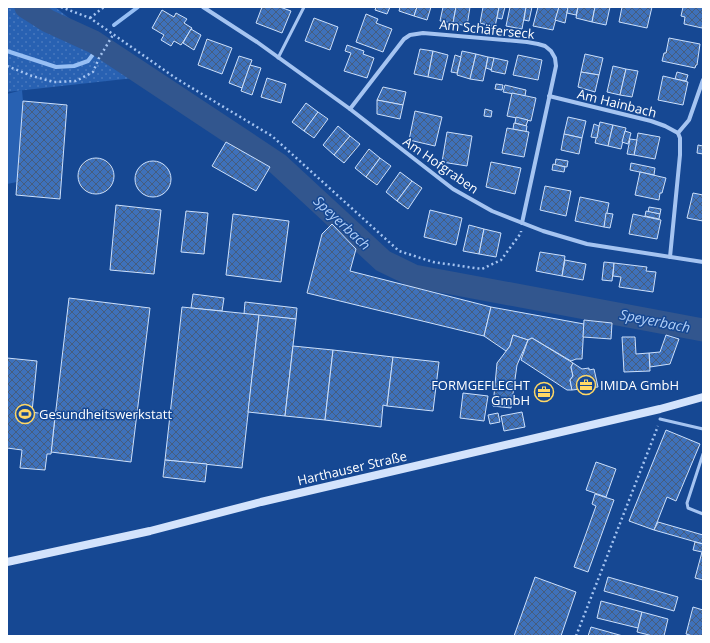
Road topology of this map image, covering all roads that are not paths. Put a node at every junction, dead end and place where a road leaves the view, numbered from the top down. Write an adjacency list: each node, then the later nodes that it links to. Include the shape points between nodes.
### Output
1 (203, 7): 3 (street, Am Hofgraben, via 236,27)
2 (304, 7): 3 (lane)
3 (278, 58): 6 (street, Am Hofgraben)
4 (703, 80): 7 (street, via 689,120)
5 (549, 96): 6 (street, Am Schäferseck, via 556,66 555,58 545,46 527,42 416,33 404,39); 7 (street, Am Hainbach, via 651,121); 8 (street, Am Schäferseck)
6 (350, 109): 8 (street, Am Hofgraben, via 453,189 492,211)
7 (678, 133): 9 (street, via 680,155)
8 (522, 223): 9 (street, Am Hofgraben, via 587,244)
9 (670, 257): 10 (street, Am Hofgraben)
10 (703, 262)
11 (703, 397): 16 (main road, Harthauser Straße, via 261,502 150,531)
12 (660, 419): 13 (lane)
13 (703, 429)
14 (703, 454): 15 (lane, via 687,504 688,508)
15 (703, 514)
16 (7, 562)

